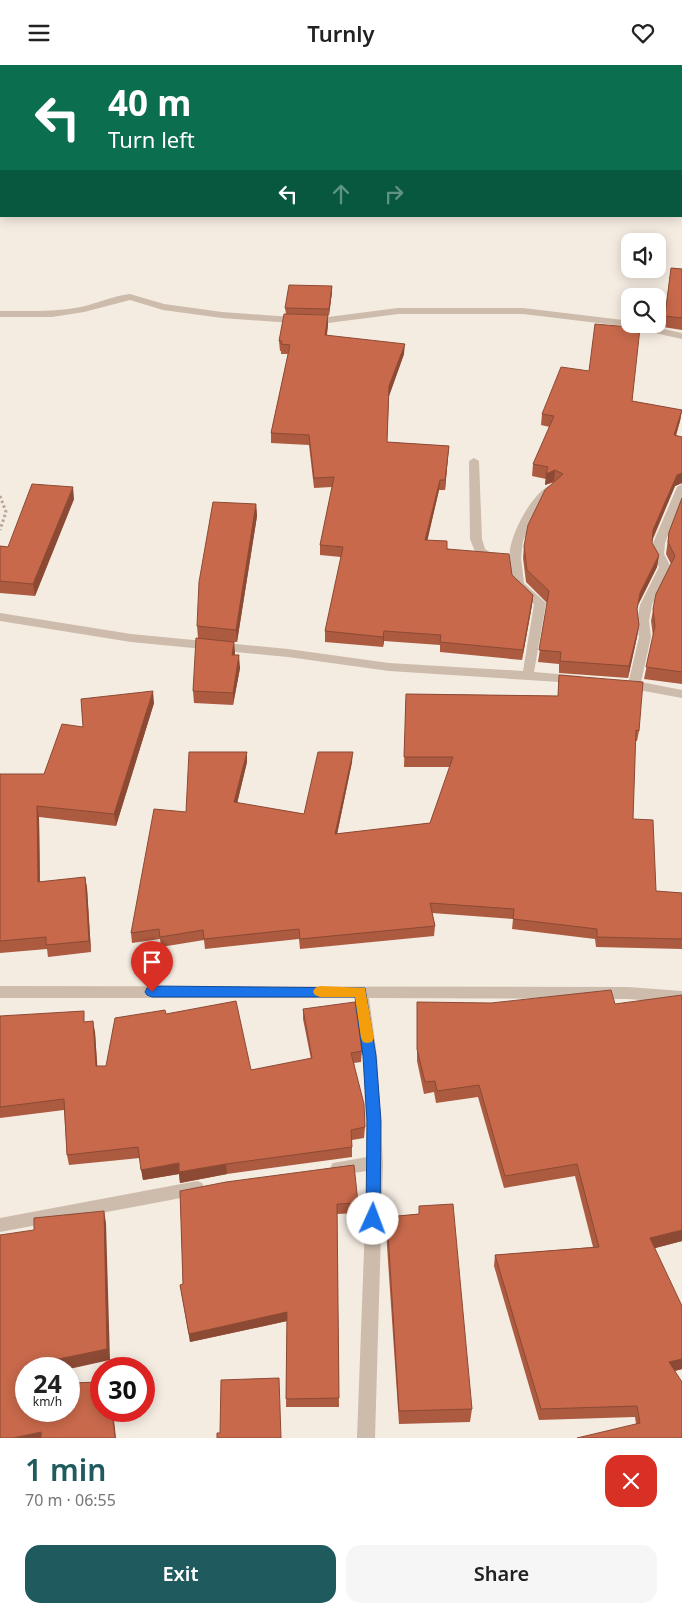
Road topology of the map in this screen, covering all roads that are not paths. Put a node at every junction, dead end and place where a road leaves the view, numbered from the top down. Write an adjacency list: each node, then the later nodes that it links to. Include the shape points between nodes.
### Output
1 (0, 314): 2 (street, via 52,314 130,297 163,307 278,319 328,320 398,311 523,311 623,323)
2 (682, 335)
3 (474, 461): 6 (street, via 476,539 480,551 496,560)
4 (555, 486): 6 (street, via 538,499 517,541)
5 (682, 487): 11 (street, via 659,543 658,554 665,567 646,605 644,637)
6 (515, 558): 8 (street, via 518,584 540,603)
7 (0, 617): 8 (street, via 131,638 288,653 389,667)
8 (528, 675): 9 (street)
9 (584, 680)
10 (618, 683): 11 (street)
11 (634, 685): 12 (street)
12 (682, 694)
13 (0, 992): 14 (street)
14 (361, 992): 15 (street, via 628,993); 16 (street, via 370,1056)
15 (682, 997)
16 (375, 1163): 17 (street); 20 (street)
17 (326, 1170)
18 (207, 1187): 19 (street)
19 (0, 1225)
20 (366, 1438)

